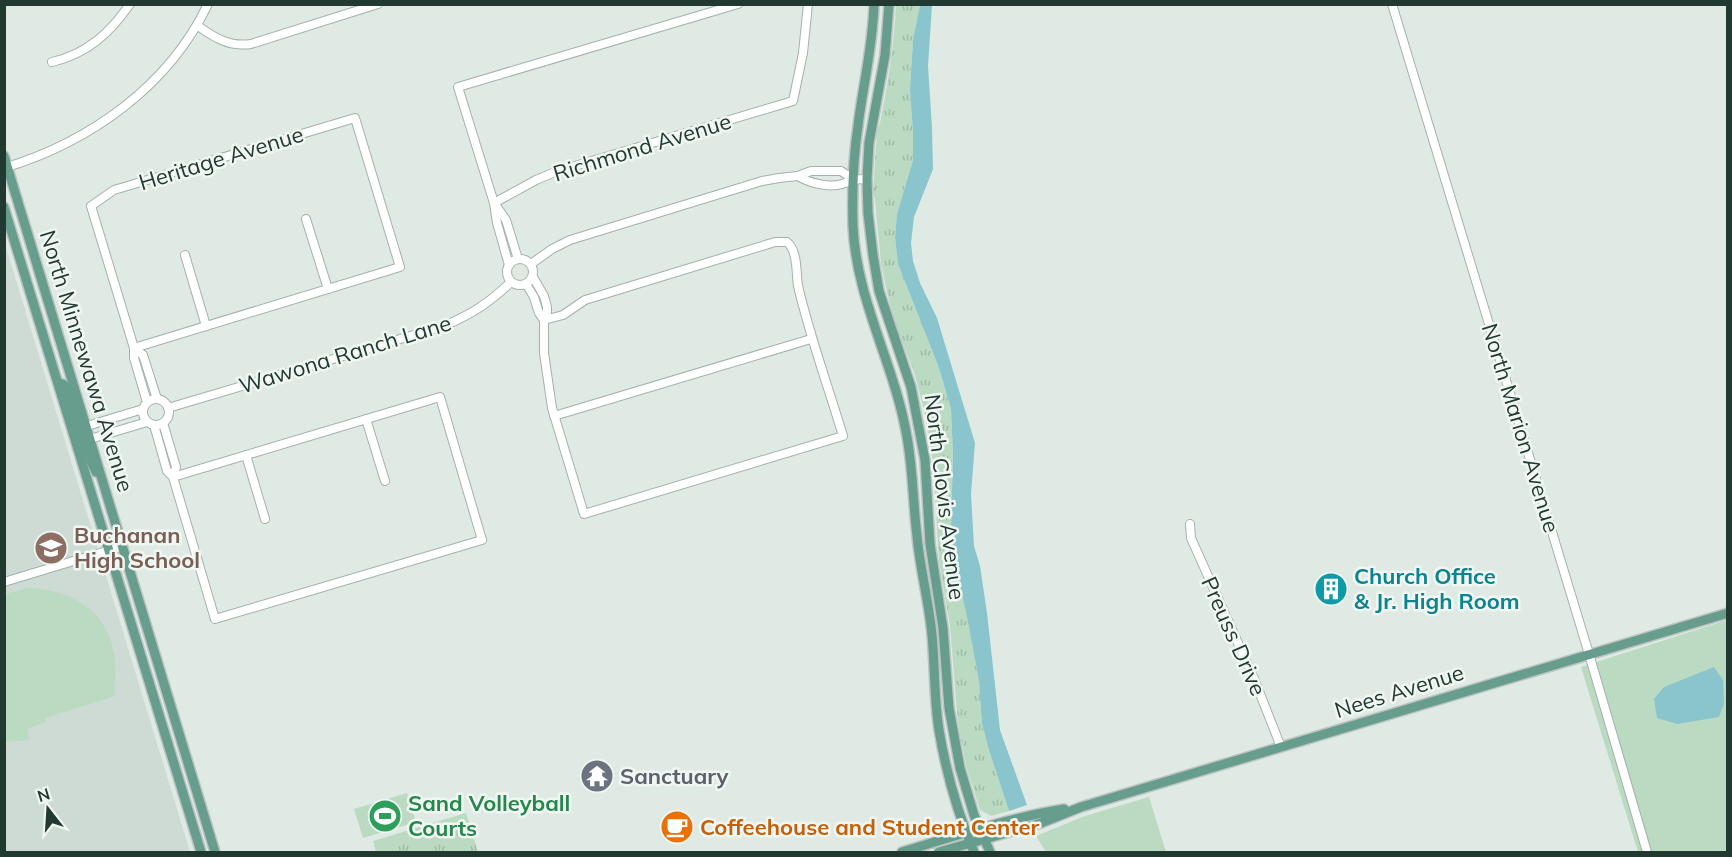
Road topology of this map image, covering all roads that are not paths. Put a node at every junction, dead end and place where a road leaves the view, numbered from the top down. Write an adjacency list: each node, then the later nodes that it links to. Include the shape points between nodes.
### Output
1 (130, 4): 10 (street, via 81,53)
2 (208, 4): 9 (street)
3 (378, 4): 9 (street, via 251,44 224,42)
4 (738, 4): 16 (street, via 458,87)
5 (808, 4): 16 (street, Richmond Avenue, via 793,101 555,172)
6 (874, 4): 14 (main road, North Clovis Avenue)
7 (889, 4): 15 (main road, North Clovis Avenue)
8 (1392, 4): 51 (street, North Marion Avenue)
9 (198, 26): 12 (street, via 161,73 128,104 54,150)
10 (52, 62)
11 (4, 156): 12 (main road, North Minnewawa Avenue)
12 (6, 167): 39 (main road, North Minnewawa Avenue)
13 (798, 177): 14 (street, via 810,183 841,185); 14 (street, via 811,171 841,171); 21 (street, via 762,181 594,232 552,249)
14 (853, 179): 15 (street); 55 (main road, North Clovis Avenue, via 856,250 865,296 907,435 932,632 939,729)
15 (867, 179): 54 (main road, North Clovis Avenue, via 879,291 911,387 925,460 930,544 950,708 960,768)
16 (494, 203): 20 (street, via 506,220); 22 (street)
17 (4, 207): 31 (main road, North Minnewawa Avenue)
18 (306, 219): 26 (street)
19 (185, 255): 28 (street)
20 (518, 259): 21 (street); 22 (street)
21 (531, 264): 23 (street)
22 (509, 265): 24 (street, via 507,275)
23 (532, 277): 25 (street); 27 (street, via 546,301)
24 (511, 282): 25 (street); 34 (street, Wawona Ranch Lane, via 482,307 444,326)
25 (526, 284): 27 (street)
26 (328, 289): 28 (street); 30 (street, Heritage Avenue, via 400,267 355,118 114,190 91,206)
27 (544, 320): 29 (street, via 563,315 585,300 781,241 794,251); 35 (street, via 544,365)
28 (207, 326): 30 (street)
29 (812, 339): 35 (street); 35 (street, via 843,436 584,514)
30 (135, 348): 32 (street, via 143,355); 33 (street)
31 (59, 383): 44 (main road, via 68,389 90,459); 48 (main road, North Minnewawa Avenue)
32 (157, 399): 33 (street); 34 (street)
33 (145, 406): 37 (street, via 143,416); 39 (street)
34 (168, 408): 38 (street, via 168,418)
35 (554, 416)
36 (366, 419): 41 (street); 42 (street, via 440,397 482,540 215,620); 43 (street)
37 (150, 423): 38 (street); 40 (street); 42 (street, via 167,471)
38 (163, 423): 42 (street, via 176,467)
39 (87, 426): 40 (main road, North Minnewawa Avenue)
40 (90, 439): 44 (main road, North Minnewawa Avenue)
41 (246, 456): 42 (street); 45 (street)
42 (173, 477)
43 (385, 481)
44 (106, 490): 47 (main road, North Minnewawa Avenue)
45 (265, 519)
46 (1190, 524): 52 (street, Preuss Drive, via 1191,538)
47 (123, 546): 48 (street); 56 (main road, North Minnewawa Avenue)
48 (109, 550): 49 (street); 57 (main road, North Minnewawa Avenue)
49 (4, 582)
50 (1728, 613): 51 (main road, Nees Avenue)
51 (1589, 654): 52 (main road, Nees Avenue); 65 (street, North Marion Avenue)
52 (1281, 747): 53 (main road, Nees Avenue)
53 (1081, 807): 54 (main road, Nees Avenue); 58 (main road, Nees Avenue)
54 (979, 830): 55 (main road, Nees Avenue); 58 (main road, North Clovis Avenue)
55 (966, 833): 59 (main road, North Clovis Avenue); 62 (main road, Nees Avenue)
56 (210, 834): 57 (main road); 61 (main road, North Minnewawa Avenue)
57 (196, 838): 60 (main road, North Minnewawa Avenue)
58 (984, 839): 59 (main road, Nees Avenue); 64 (main road, North Clovis Avenue)
59 (972, 848): 63 (main road, Nees Avenue)
60 (201, 852)
61 (215, 852)
62 (902, 852)
63 (939, 852)
64 (990, 852)
65 (1647, 852)

